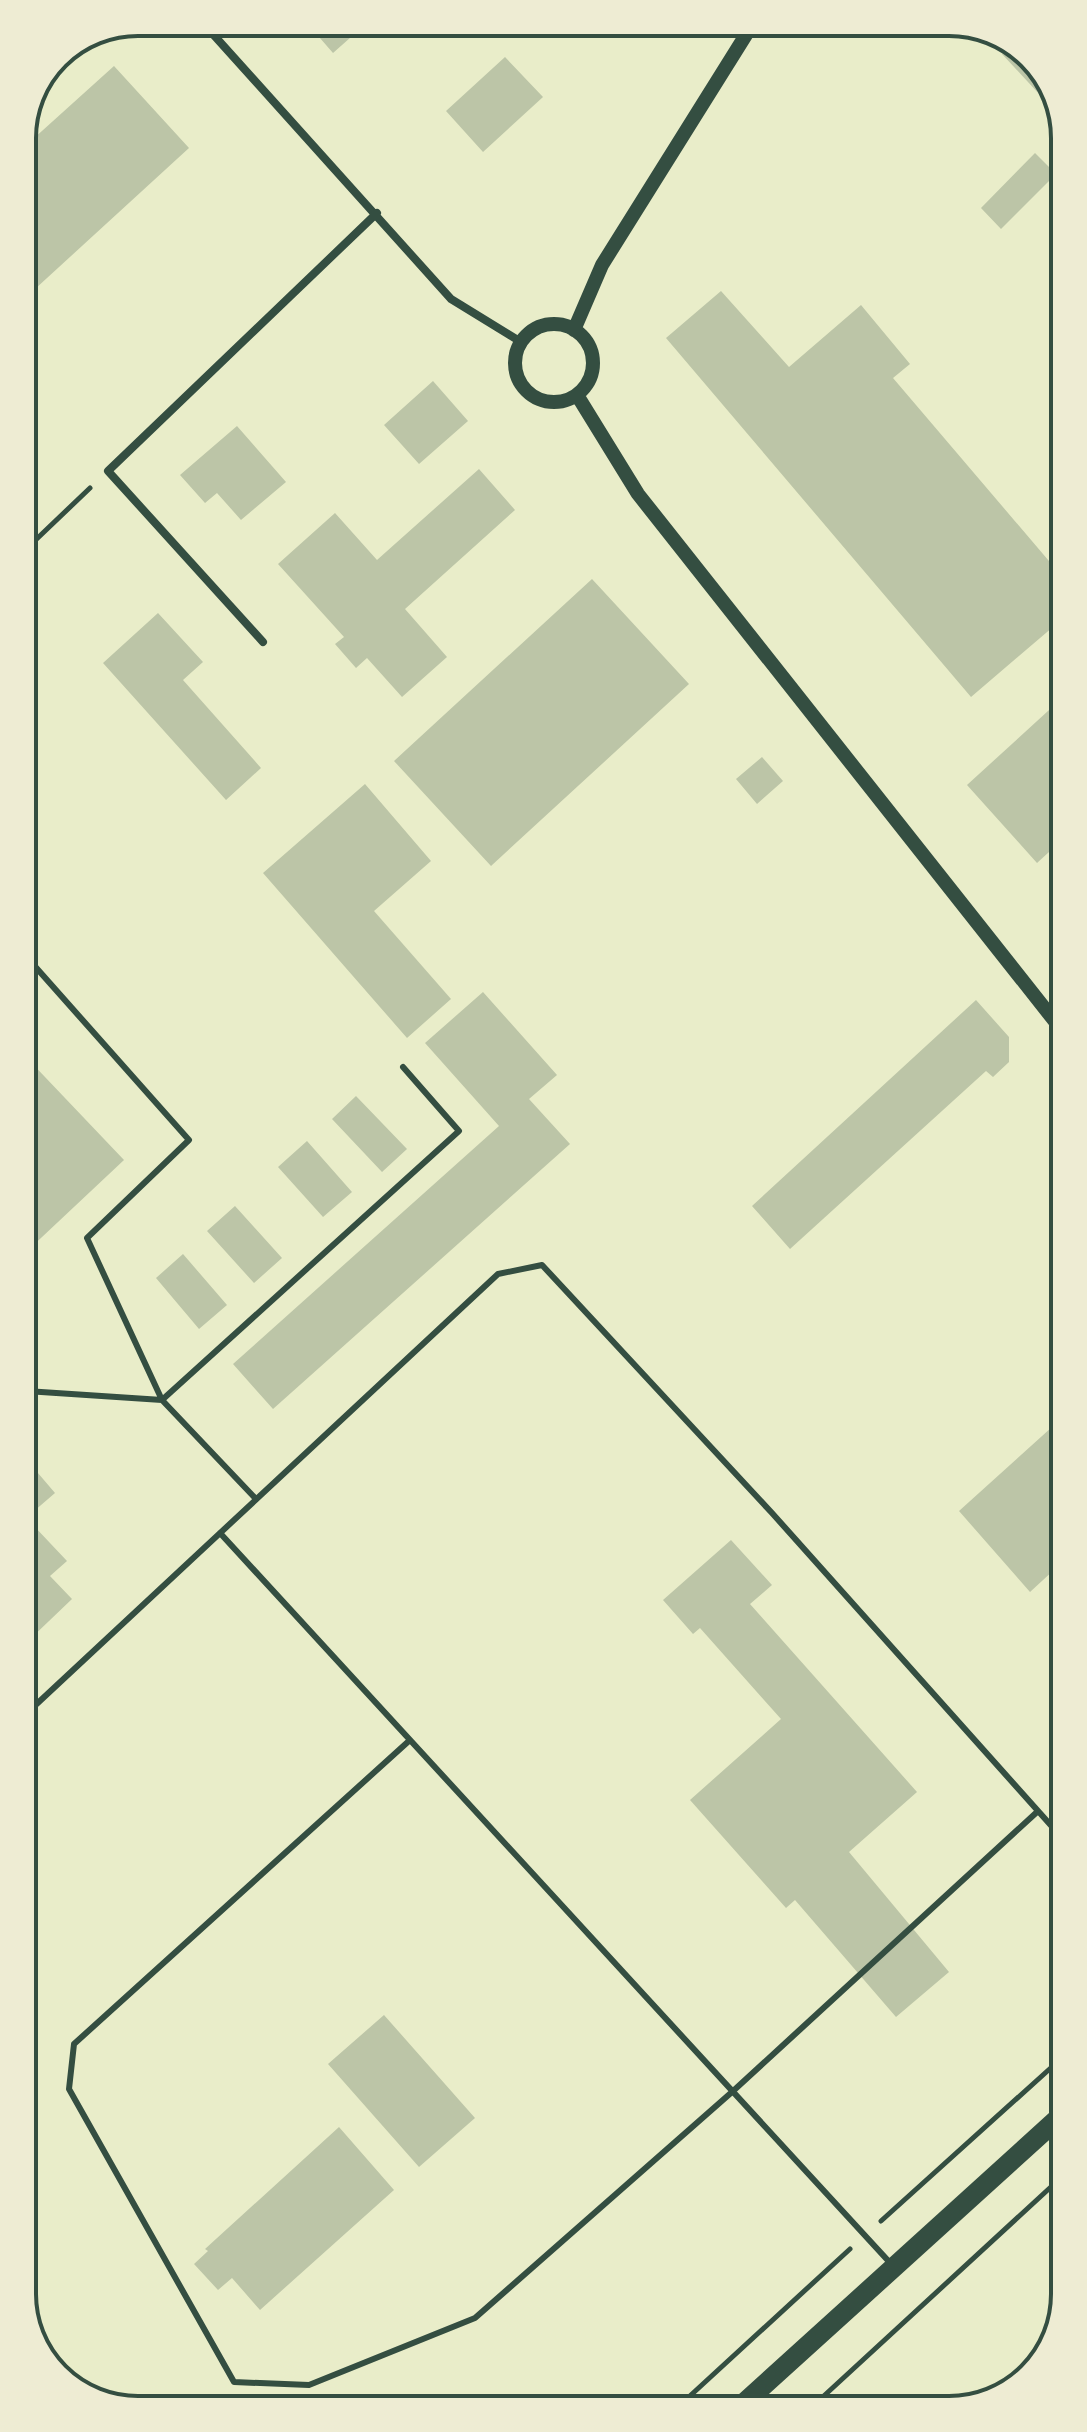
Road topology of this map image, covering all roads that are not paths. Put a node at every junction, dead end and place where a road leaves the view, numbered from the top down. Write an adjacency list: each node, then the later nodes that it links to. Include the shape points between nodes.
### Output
1 (215, 36): 3 (street)
2 (745, 36): 4 (street, via 602,265)
3 (377, 213): 5 (street, via 451,299); 7 (street, via 108,471)
4 (574, 330): 5 (street, via 551,324); 6 (street, via 593,361)
5 (521, 342): 6 (street, via 515,368 527,392 551,402)
6 (577, 395): 9 (street, via 638,494)
7 (263, 642)
8 (36, 968): 12 (lane, via 189,1140 87,1238)
9 (1051, 1016)
10 (403, 1067): 12 (lane, via 459,1131)
11 (36, 1392): 12 (lane)
12 (162, 1400): 13 (lane)
13 (256, 1499): 14 (lane); 17 (lane, via 498,1274 542,1265 772,1513)
14 (220, 1533): 15 (lane); 16 (lane)
15 (36, 1705)
16 (410, 1740): 19 (lane); 19 (lane, via 74,2044 69,2089 234,2382 309,2385 475,2318)
17 (1037, 1812): 18 (lane); 19 (lane)
18 (1051, 1827)
19 (732, 2092): 21 (lane)
20 (1051, 2125): 21 (main road)
21 (896, 2268): 22 (main road)
22 (752, 2396)

